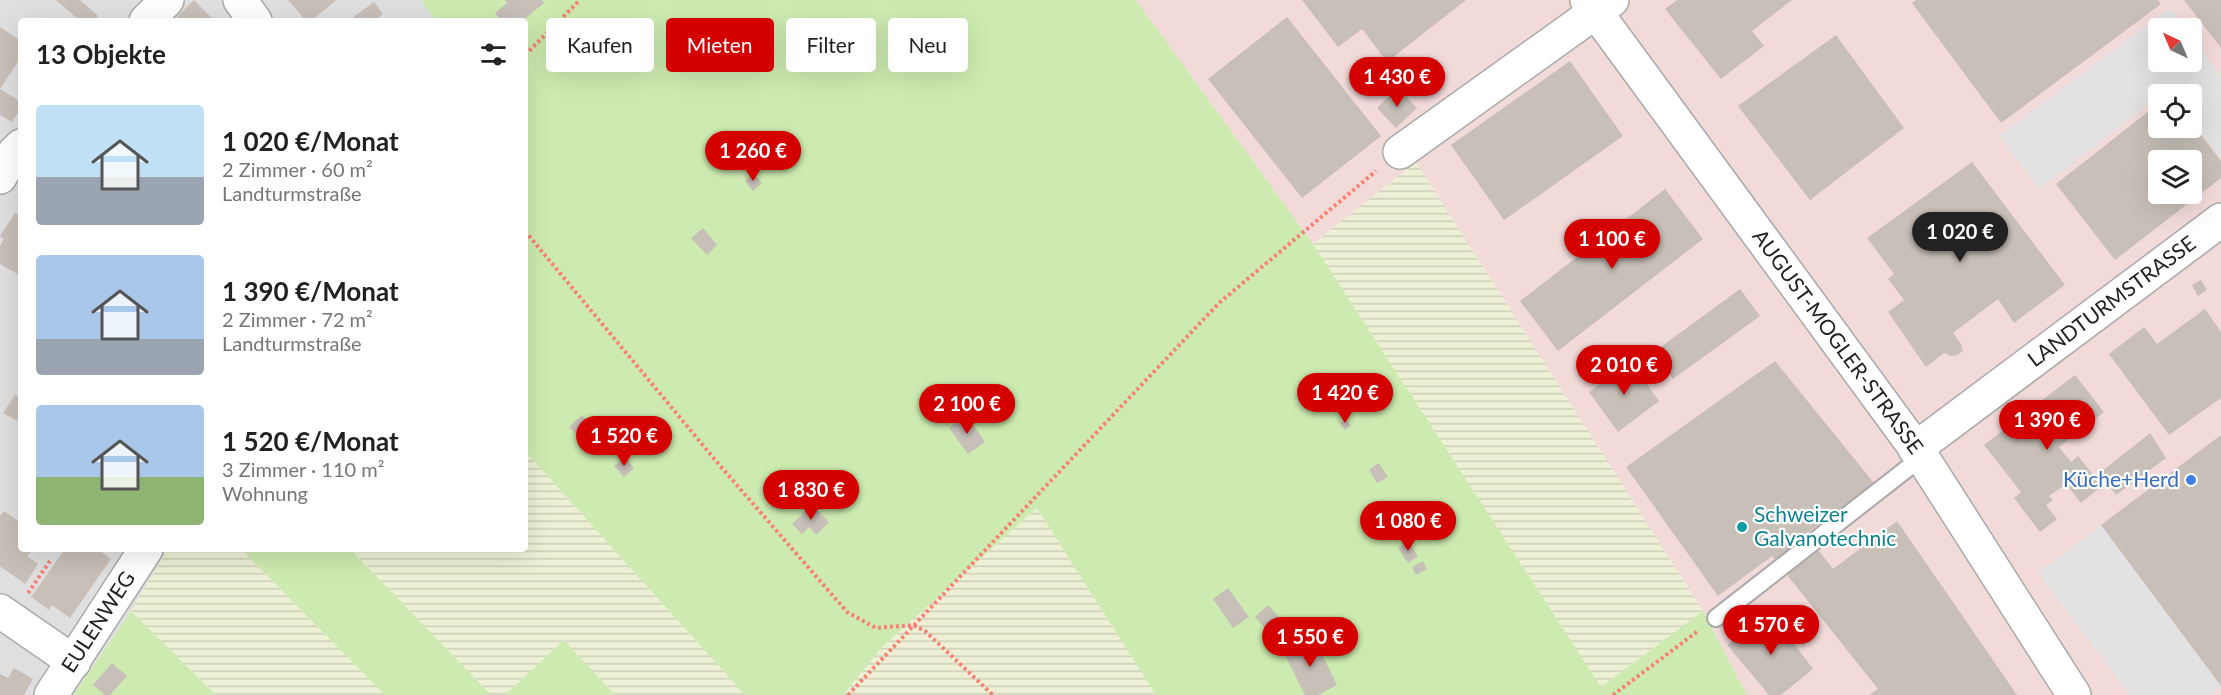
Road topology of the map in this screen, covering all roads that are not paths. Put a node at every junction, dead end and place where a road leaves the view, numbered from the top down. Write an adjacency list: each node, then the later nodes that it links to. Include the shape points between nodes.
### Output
1 (167, 0): 4 (street)
2 (240, 0): 5 (street)
3 (1598, 4): 6 (street); 8 (street, AUGUST-MOGLER-STRASSE)
4 (149, 18)
5 (253, 18)
6 (1400, 152)
7 (2221, 220): 8 (street, LANDTURMSTRASSE)
8 (1918, 453): 11 (lane, LANDTURMSTRASSE); 14 (street, AUGUST-MOGLER-STRASSE)
9 (144, 552): 12 (street, EULENWEG)
10 (0, 611): 12 (street)
11 (1716, 618)
12 (74, 662): 13 (street, EULENWEG)
13 (51, 695)
14 (2074, 695)

